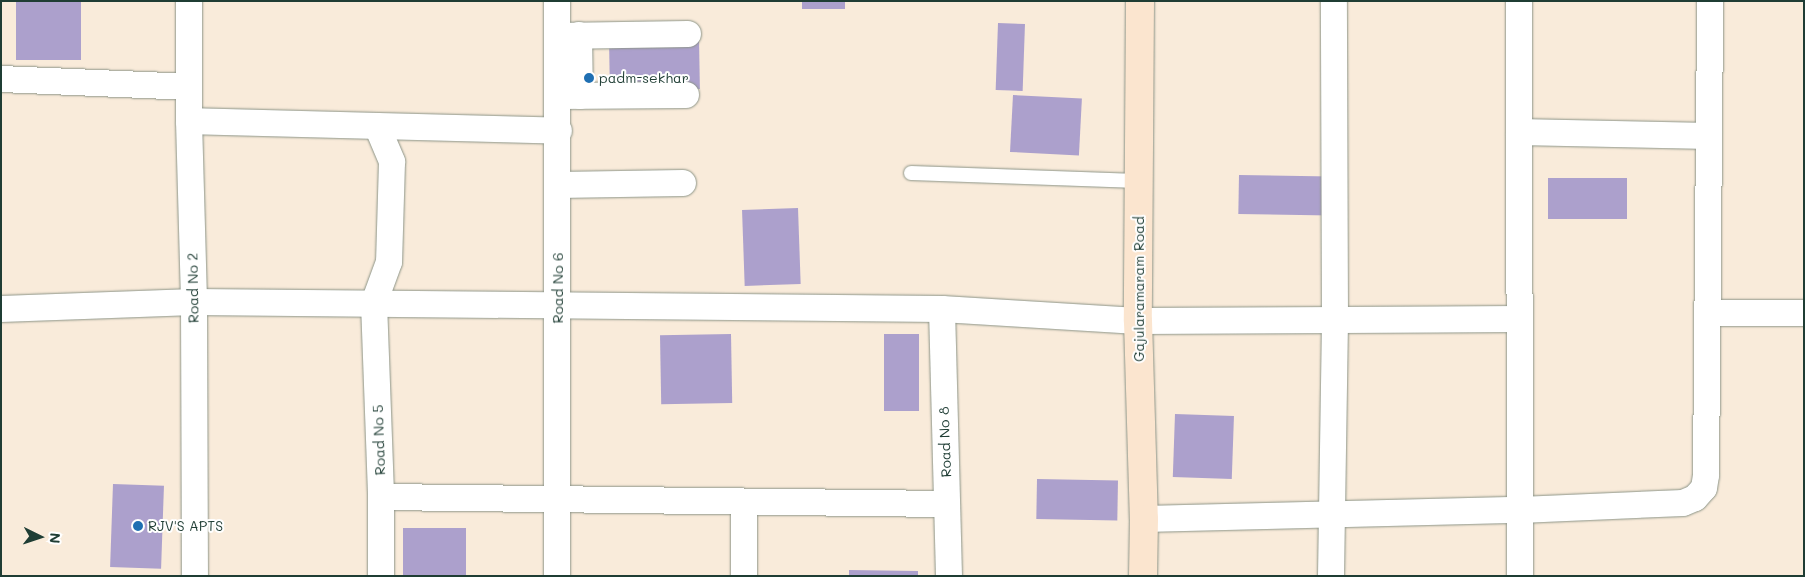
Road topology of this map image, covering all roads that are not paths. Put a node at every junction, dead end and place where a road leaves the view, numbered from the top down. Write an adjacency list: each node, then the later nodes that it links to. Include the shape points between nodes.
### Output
1 (189, 1): 10 (street, Road No 2)
2 (558, 1): 8 (street, Road No 6)
3 (1140, 1): 19 (main road, Gajularamaram Road)
4 (1334, 1): 30 (street)
5 (1519, 1): 16 (street)
6 (1710, 1): 17 (street)
7 (688, 34): 8 (street)
8 (569, 36): 12 (street, Road No 6)
9 (1, 79): 10 (street)
10 (189, 87): 13 (street, Road No 2)
11 (686, 95): 12 (street)
12 (569, 96): 15 (street, Road No 6)
13 (189, 121): 14 (street); 22 (street, Road No 2)
14 (377, 126): 15 (street); 23 (street, via 392,162 389,262)
15 (559, 131): 21 (street, Road No 6)
16 (1520, 132): 17 (street); 29 (street)
17 (1709, 136): 27 (street)
18 (911, 172): 19 (lane)
19 (1138, 181): 31 (main road, Gajularamaram Road)
20 (683, 183): 21 (street)
21 (558, 185): 24 (street, Road No 6)
22 (194, 302): 23 (street); 25 (street); 39 (street, Road No 2)
23 (374, 303): 24 (street); 32 (street, Road No 5)
24 (558, 305): 26 (street); 33 (street, Road No 6)
25 (1, 309)
26 (942, 309): 31 (street); 35 (street, Road No 8)
27 (1707, 313): 28 (street); 36 (street, via 1706,475 1704,488 1695,498 1683,503)
28 (1804, 313)
29 (1519, 320): 30 (street); 36 (street)
30 (1335, 321): 31 (street); 37 (street)
31 (1138, 322): 38 (main road, Gajularamaram Road)
32 (381, 497): 33 (street); 40 (street, Road No 5)
33 (557, 499): 34 (street); 41 (street, Road No 6)
34 (744, 502): 35 (street); 42 (street)
35 (947, 504): 43 (street, Road No 8)
36 (1520, 510): 37 (street); 46 (street)
37 (1331, 514): 38 (street); 45 (street)
38 (1144, 518): 44 (main road, Gajularamaram Road)
39 (195, 576)
40 (381, 576)
41 (557, 576)
42 (744, 576)
43 (949, 576)
44 (1144, 576)
45 (1331, 576)
46 (1520, 576)

